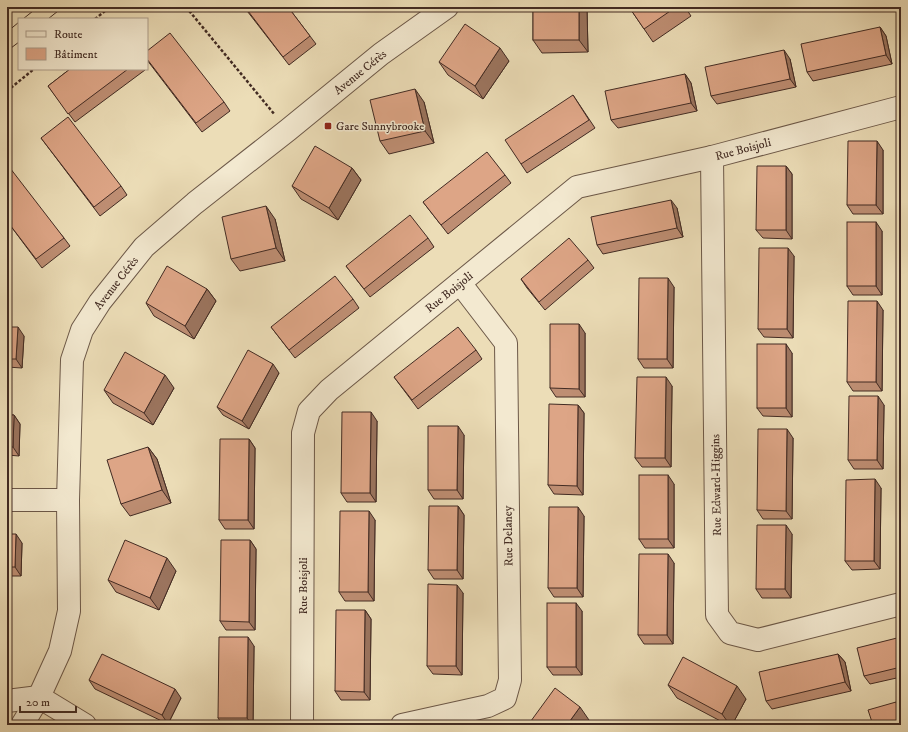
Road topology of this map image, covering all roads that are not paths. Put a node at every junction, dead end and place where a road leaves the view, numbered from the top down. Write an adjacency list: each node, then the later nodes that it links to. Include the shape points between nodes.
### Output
1 (447, 7): 6 (street, Avenue Cérès, via 381,54 195,202 144,247 100,302 82,330 72,360)
2 (901, 107): 3 (street, Rue Boisjoli)
3 (712, 157): 4 (street, Rue Boisjoli, via 577,187); 7 (street, Rue Edward-Higgins, via 717,615 730,633 758,640)
4 (460, 283): 12 (street, Rue Boisjoli, via 329,390 309,411 303,433); 13 (street, Rue Delaney, via 506,343 510,680 506,698 488,706)
5 (7, 500): 6 (street)
6 (68, 500): 8 (street, Avenue Cérès, via 68,611 60,651)
7 (901, 604)
8 (39, 697): 9 (street); 10 (street, Avenue Cérès); 11 (street)
9 (7, 701)
10 (22, 725)
11 (85, 725)
12 (302, 725)
13 (402, 725)

